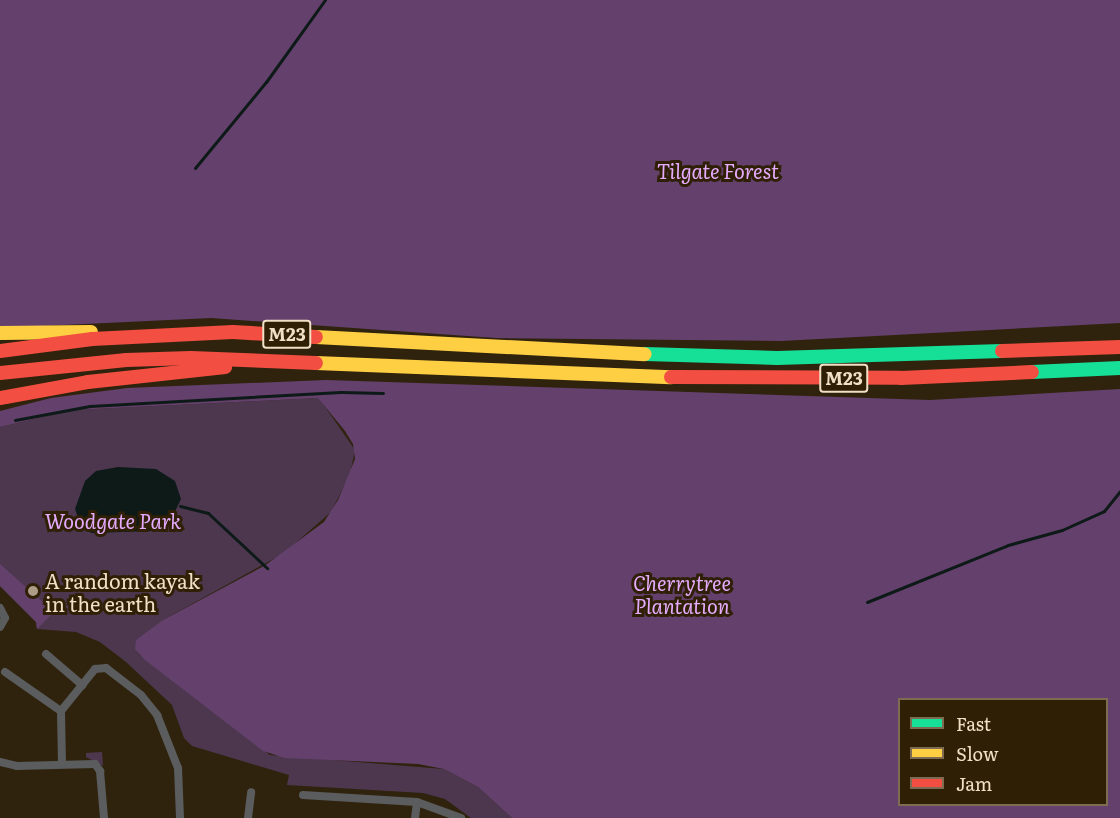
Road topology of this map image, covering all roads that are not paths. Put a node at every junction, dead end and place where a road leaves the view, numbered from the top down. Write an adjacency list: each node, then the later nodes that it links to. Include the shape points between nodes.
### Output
1 (233, 332): 2 (highway, M23); 3 (highway, M23, via 542,351 777,358); 4 (highway, M23, via 92,339)
2 (0, 333)
3 (1120, 347)
4 (0, 351)
5 (305, 360): 6 (highway, M23, via 711,379 901,378); 7 (highway, M23, via 156,359); 8 (highway, M23, via 137,375)
6 (1120, 368)
7 (0, 373)
8 (0, 398)
9 (0, 608): 10 (street, via 5,618)
10 (0, 627)
11 (46, 654): 13 (street)
12 (5, 672): 14 (street)
13 (82, 685): 14 (street); 21 (street, via 97,668 103,667 152,706 176,761)
14 (61, 711): 16 (street)
15 (0, 762): 16 (street, via 17,766)
16 (62, 764): 20 (street, via 89,763 99,767)
17 (251, 792): 22 (street)
18 (303, 795): 19 (street)
19 (417, 802): 23 (street); 24 (street)
20 (104, 818)
21 (180, 818)
22 (248, 818)
23 (415, 818)
24 (460, 818)

